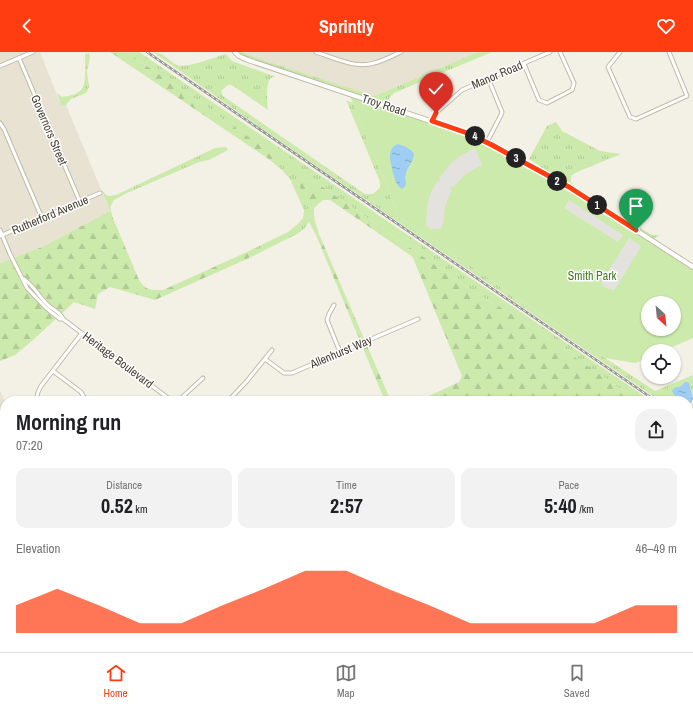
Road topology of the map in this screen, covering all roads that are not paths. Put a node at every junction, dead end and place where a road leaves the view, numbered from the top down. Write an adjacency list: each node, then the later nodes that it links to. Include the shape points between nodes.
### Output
1 (33, 52): 11 (street)
2 (235, 52): 15 (street, Troy Road, via 248,60)
3 (316, 52): 10 (street)
4 (335, 52): 10 (street)
5 (401, 52): 10 (street, via 374,64 364,65 355,65)
6 (550, 52): 12 (street, Manor Road)
7 (560, 52): 12 (street, via 574,83 572,90 547,103 539,100)
8 (620, 52): 9 (street, via 608,67 630,117 636,119 687,96)
9 (669, 52)
10 (333, 57)
11 (19, 58): 13 (street); 19 (street, Governors Street)
12 (524, 64): 14 (street, Manor Road)
13 (0, 66)
14 (488, 78): 15 (street, Manor Road, via 462,90 436,113); 17 (street, via 502,112)
15 (432, 121): 17 (street, Troy Road)
16 (0, 123): 20 (street)
17 (487, 142): 23 (street, Troy Road, via 569,187)
18 (100, 193): 19 (street, Rutherford Avenue)
19 (80, 202): 20 (street, Rutherford Avenue)
20 (42, 218): 22 (street, Rutherford Avenue)
21 (0, 230): 22 (street, Heritage Boulevard)
22 (1, 236): 26 (street, Heritage Boulevard, via 24,279 41,299)
23 (693, 267)
24 (334, 305): 28 (street, via 327,320)
25 (418, 319): 28 (street, Allenhurst Way)
26 (82, 333): 30 (street); 34 (street, Heritage Boulevard)
27 (272, 350): 29 (street)
28 (340, 352): 29 (street, Allenhurst Way, via 288,374)
29 (265, 360): 36 (street)
30 (53, 371): 32 (street); 33 (street)
31 (203, 378): 35 (street)
32 (37, 396)
33 (83, 396)
34 (165, 396)
35 (183, 396)
36 (233, 396)

